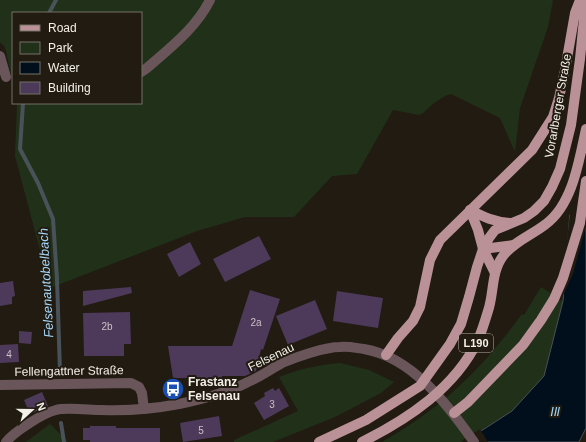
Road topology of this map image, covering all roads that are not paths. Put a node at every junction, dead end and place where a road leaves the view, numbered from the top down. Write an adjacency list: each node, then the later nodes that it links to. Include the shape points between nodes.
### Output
1 (210, 0): 5 (street, via 186,34)
2 (580, 0): 13 (main road, via 553,117 532,150 440,240 430,260 420,307 413,322 395,342)
3 (584, 0): 9 (main road, Vorarlberger Straße / L190, via 580,59 560,170 544,201 534,211)
4 (0, 56): 6 (street)
5 (142, 71)
6 (6, 77)
7 (586, 129): 10 (main road, L190, via 576,174 562,206 547,224)
8 (586, 181): 16 (main road, via 580,223 554,299 523,345)
9 (513, 223): 11 (main road, Vorarlberger Straße / L190, via 495,230); 11 (main road, via 489,220 470,210)
10 (514, 245): 11 (main road); 12 (main road, L190, via 502,257)
11 (483, 249): 12 (main road); 18 (main road, Vorarlberger Straße / L190, via 461,324 420,386 366,420)
12 (495, 273): 19 (main road, L190, via 491,302 478,340 453,377 431,400)
13 (389, 357): 15 (street, Felsenau, via 366,349 340,346 283,363 248,383 216,395); 16 (street, Felsenau, via 406,367)
14 (0, 385): 15 (street, Fellengattner Straße, via 131,383 139,387 142,393)
15 (144, 409): 17 (street, Felsenau, via 57,409 40,416)
16 (454, 413): 20 (street, Felsenau)
17 (6, 442)
18 (319, 442)
19 (362, 442)
20 (474, 442)

